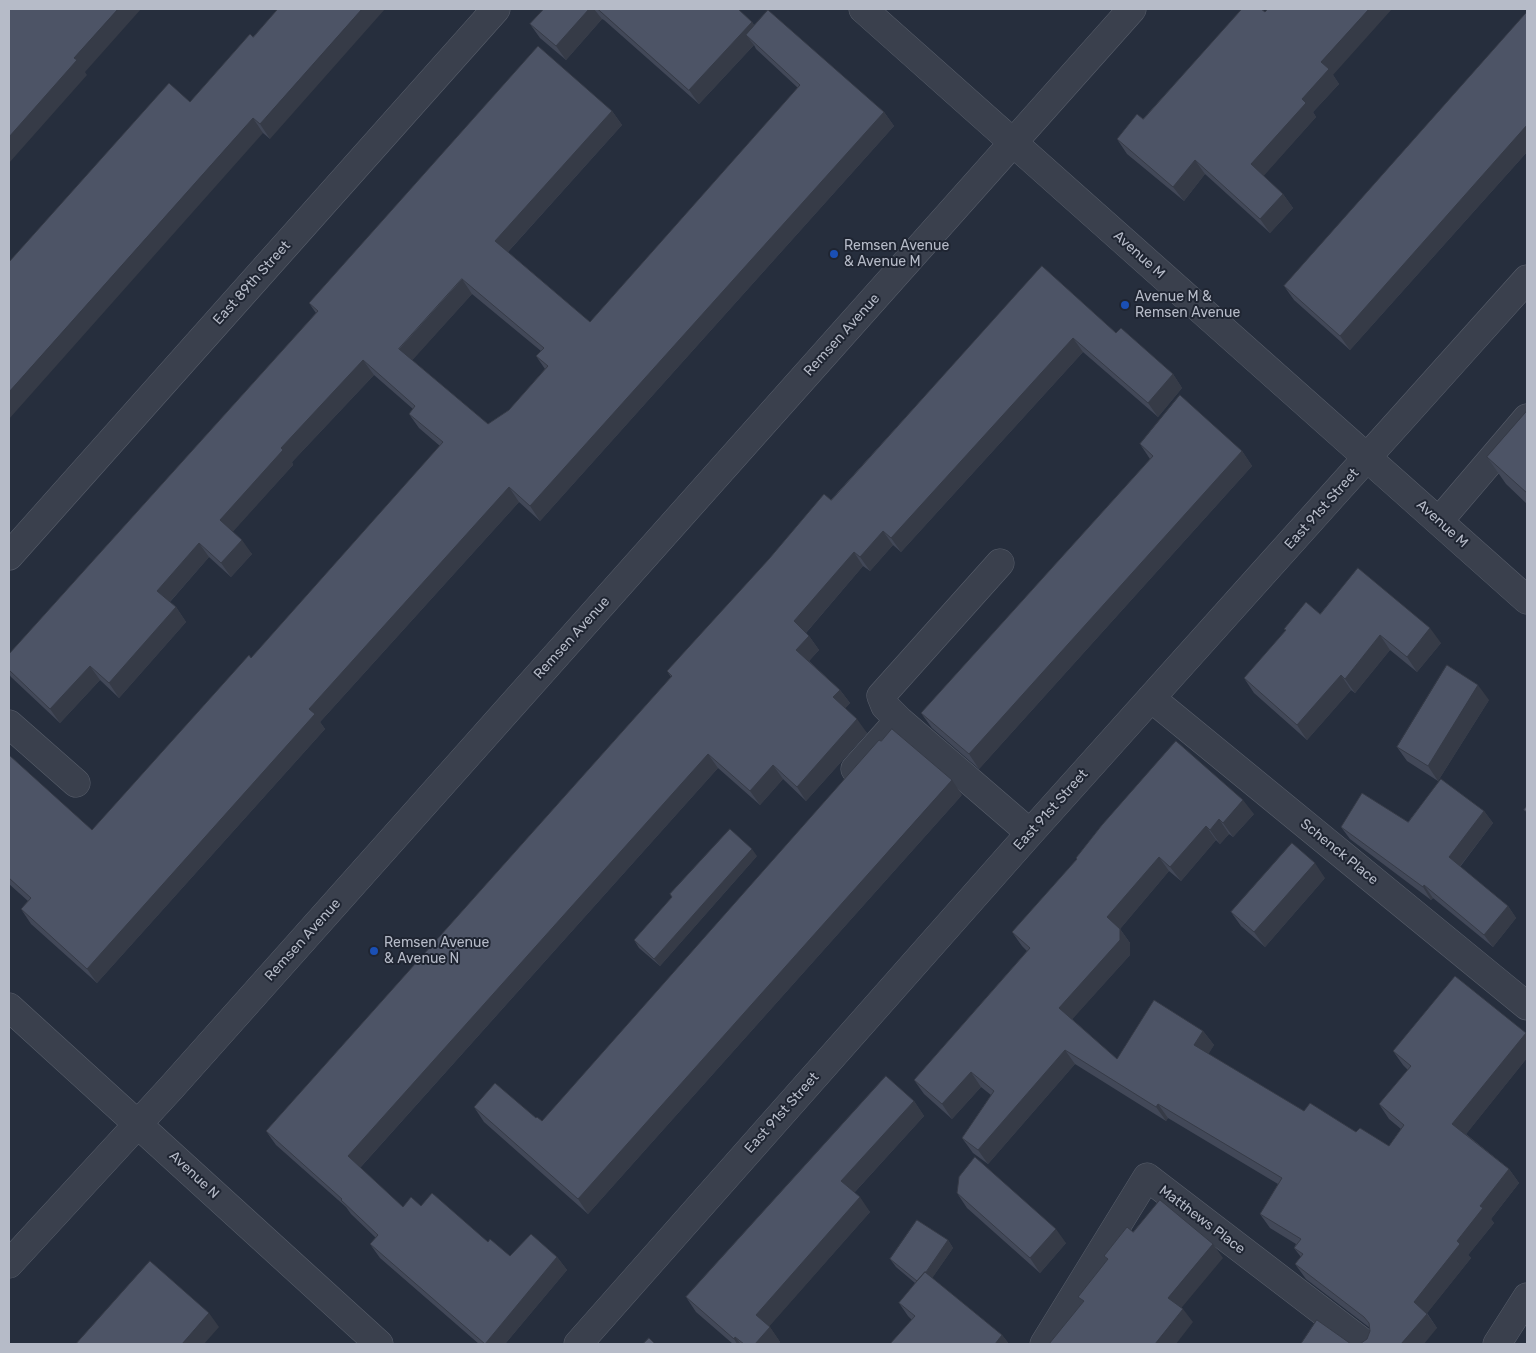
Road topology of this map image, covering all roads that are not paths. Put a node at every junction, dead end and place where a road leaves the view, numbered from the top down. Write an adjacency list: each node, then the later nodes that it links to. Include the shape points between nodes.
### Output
1 (496, 9): 9 (street, East 89th Street)
2 (863, 9): 4 (street, Avenue M)
3 (1132, 9): 4 (street, Remsen Avenue)
4 (1013, 142): 7 (street, Avenue M); 20 (street, Remsen Avenue)
5 (1527, 279): 7 (street, East 91st Street)
6 (1527, 418): 8 (street)
7 (1368, 458): 8 (street, Avenue M); 12 (street, East 91st Street)
8 (1439, 521): 11 (street, Avenue M)
9 (9, 556)
10 (1000, 563): 13 (street, via 882,696 885,706)
11 (1527, 600)
12 (1150, 698): 17 (street, East 91st Street); 18 (street, Schenck Place)
13 (899, 720): 16 (street); 17 (street)
14 (9, 724): 15 (street)
15 (76, 783)
16 (840, 787)
17 (1030, 833): 24 (street, East 91st Street)
18 (1527, 1006)
19 (9, 1008): 20 (street, Avenue N)
20 (139, 1124): 21 (street, Remsen Avenue); 23 (street, Avenue N)
21 (9, 1264)
22 (1527, 1297): 27 (street)
23 (379, 1344)
24 (578, 1344)
25 (1044, 1344): 26 (street, Matthews Place, via 1147,1178)
26 (1365, 1344)
27 (1497, 1344)

